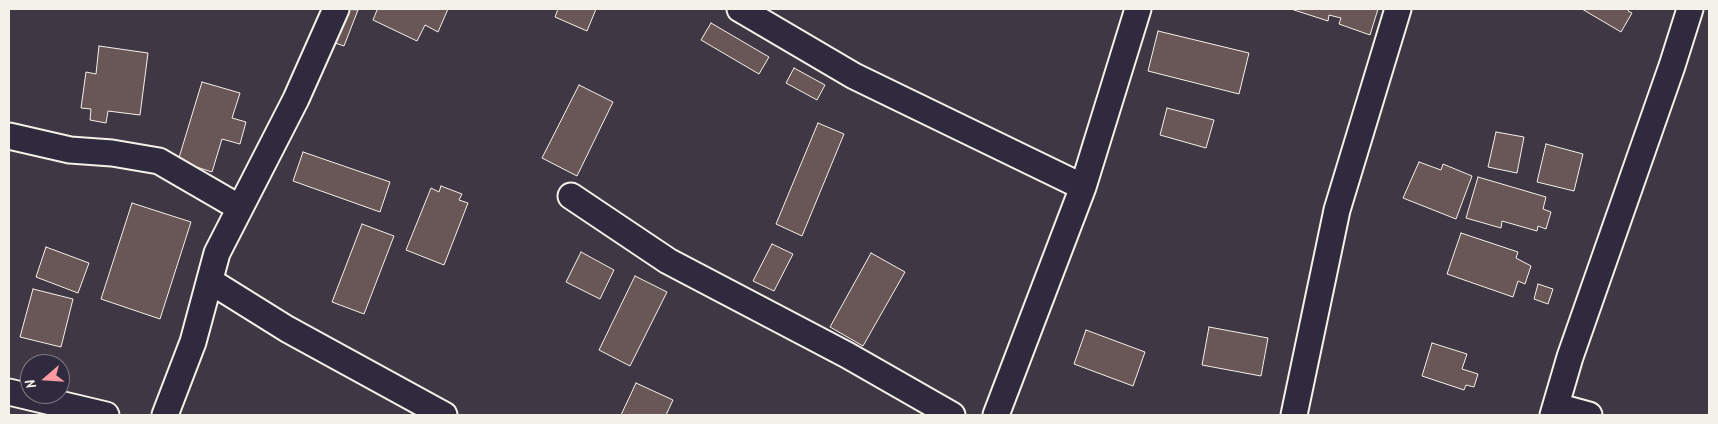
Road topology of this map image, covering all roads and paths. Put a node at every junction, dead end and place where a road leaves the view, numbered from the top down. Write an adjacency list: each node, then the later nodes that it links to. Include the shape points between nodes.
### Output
1 (336, 9): 9 (street, via 296,99)
2 (740, 9): 7 (street, via 854,76)
3 (1138, 9): 7 (street)
4 (1398, 9): 18 (street, via 1337,210)
5 (1690, 9): 12 (street)
6 (9, 136): 9 (street, via 70,150 159,161)
7 (1083, 187): 17 (street)
8 (571, 196): 16 (street, via 668,261 847,355)
9 (240, 208): 10 (street, via 217,253)
10 (210, 281): 14 (street, via 193,342); 15 (street, via 287,329)
11 (9, 392): 13 (street)
12 (1554, 411): 19 (street)
13 (106, 415)
14 (165, 415)
15 (444, 415)
16 (952, 415)
17 (996, 415)
18 (1294, 415)
19 (1589, 415)

